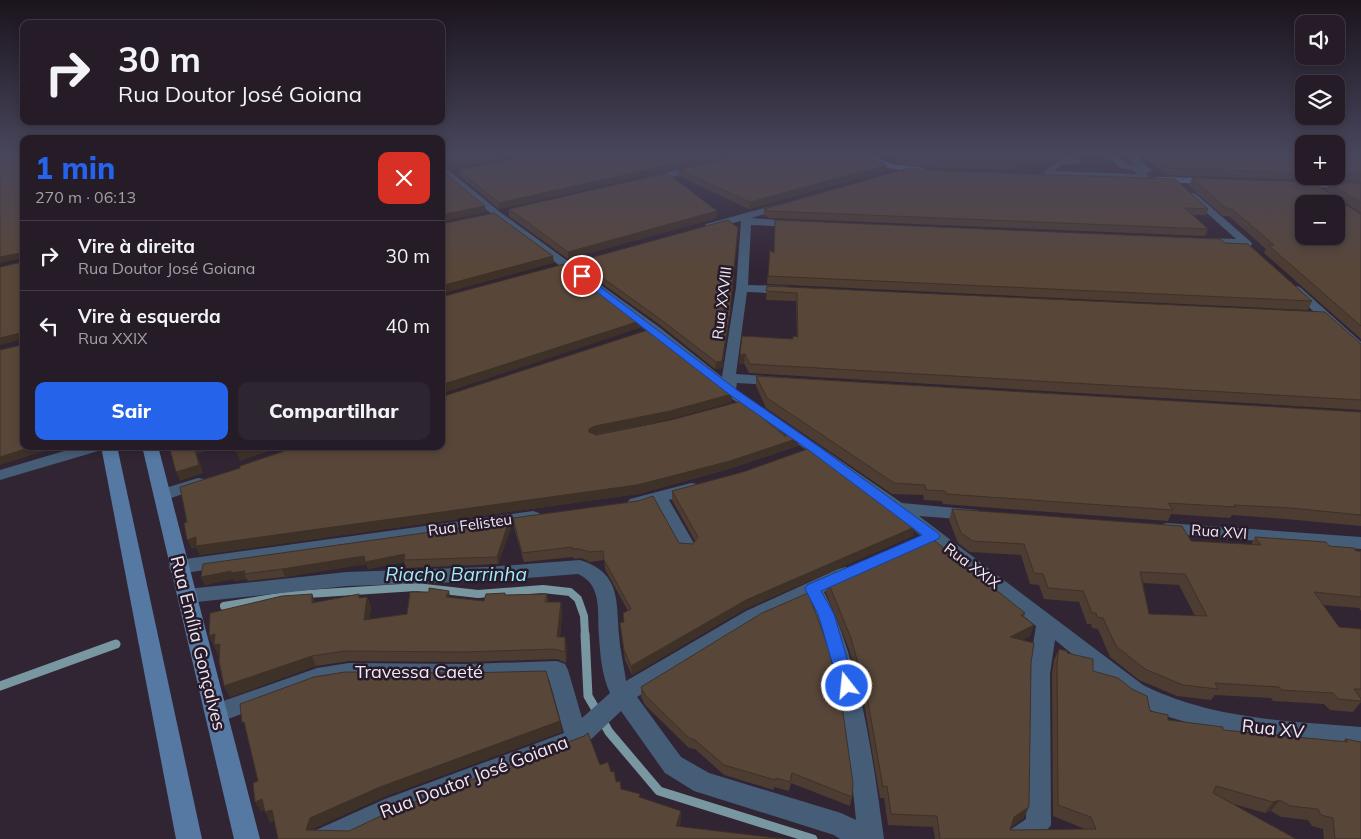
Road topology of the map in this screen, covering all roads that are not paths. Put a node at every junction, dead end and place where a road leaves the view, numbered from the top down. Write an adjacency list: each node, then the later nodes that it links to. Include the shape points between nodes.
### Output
1 (471, 192): 10 (street, Rua XXIX, via 497,214)
2 (1189, 192): 9 (street, via 1249,246)
3 (1322, 192): 4 (street)
4 (1326, 195)
5 (791, 203): 6 (street)
6 (746, 219): 7 (street); 8 (street); 13 (street, Rua XXVIII)
7 (804, 224)
8 (699, 228)
9 (1196, 241)
10 (573, 264): 11 (street); 17 (street, Rua XXIX)
11 (550, 270)
12 (1289, 283): 16 (street)
13 (742, 288): 14 (street); 21 (street, Rua XXVIII)
14 (802, 291)
15 (1306, 315): 16 (street)
16 (1326, 316): 19 (street)
17 (654, 330): 18 (street); 21 (street, Rua XXIX)
18 (636, 336)
19 (1361, 349)
20 (788, 382): 21 (street)
21 (731, 385): 22 (street, Rua XXIX)
22 (814, 448): 26 (street); 33 (street, Rua XXIX)
23 (85, 450): 27 (street)
24 (110, 450): 50 (street)
25 (151, 450): 30 (street, Rua Emília Gonçalves)
26 (797, 454)
27 (0, 475)
28 (216, 477): 30 (street)
29 (710, 482): 31 (street)
30 (162, 495): 40 (street, Rua Emília Gonçalves)
31 (659, 497): 32 (street); 38 (street)
32 (620, 505)
33 (898, 509): 35 (street); 43 (street, Rua XXIX, via 924,540)
34 (553, 514): 40 (street, Rua Felisteu)
35 (986, 516)
36 (1154, 528): 37 (street, Rua XVI)
37 (1361, 543)
38 (687, 547)
39 (864, 566): 41 (street, Rua Doutor José Goiana)
40 (178, 567): 42 (street, Rua Emília Gonçalves)
41 (813, 589): 44 (street, Rua Doutor José Goiana, via 753,616); 54 (street, via 826,614 852,704)
42 (187, 596): 44 (street, via 347,579 580,567 594,573 608,602 609,636 616,682); 45 (street, Rua Emília Gonçalves)
43 (1047, 622): 46 (street, Rua XXIX, via 1135,692); 49 (street, via 1039,674)
44 (622, 695): 48 (street, Rua Doutor José Goiana); 53 (street, via 673,765 703,783 841,825)
45 (217, 713): 48 (street, Travessa Caeté, via 317,677 349,672 557,670); 51 (street, Rua Emília Gonçalves)
46 (1186, 713): 47 (street, Rua XV, via 1264,729)
47 (1361, 737)
48 (577, 738): 52 (street, Rua Doutor José Goiana, via 385,811)
49 (1039, 832)
50 (189, 839)
51 (247, 839)
52 (325, 839)
53 (862, 839)
54 (871, 839)

